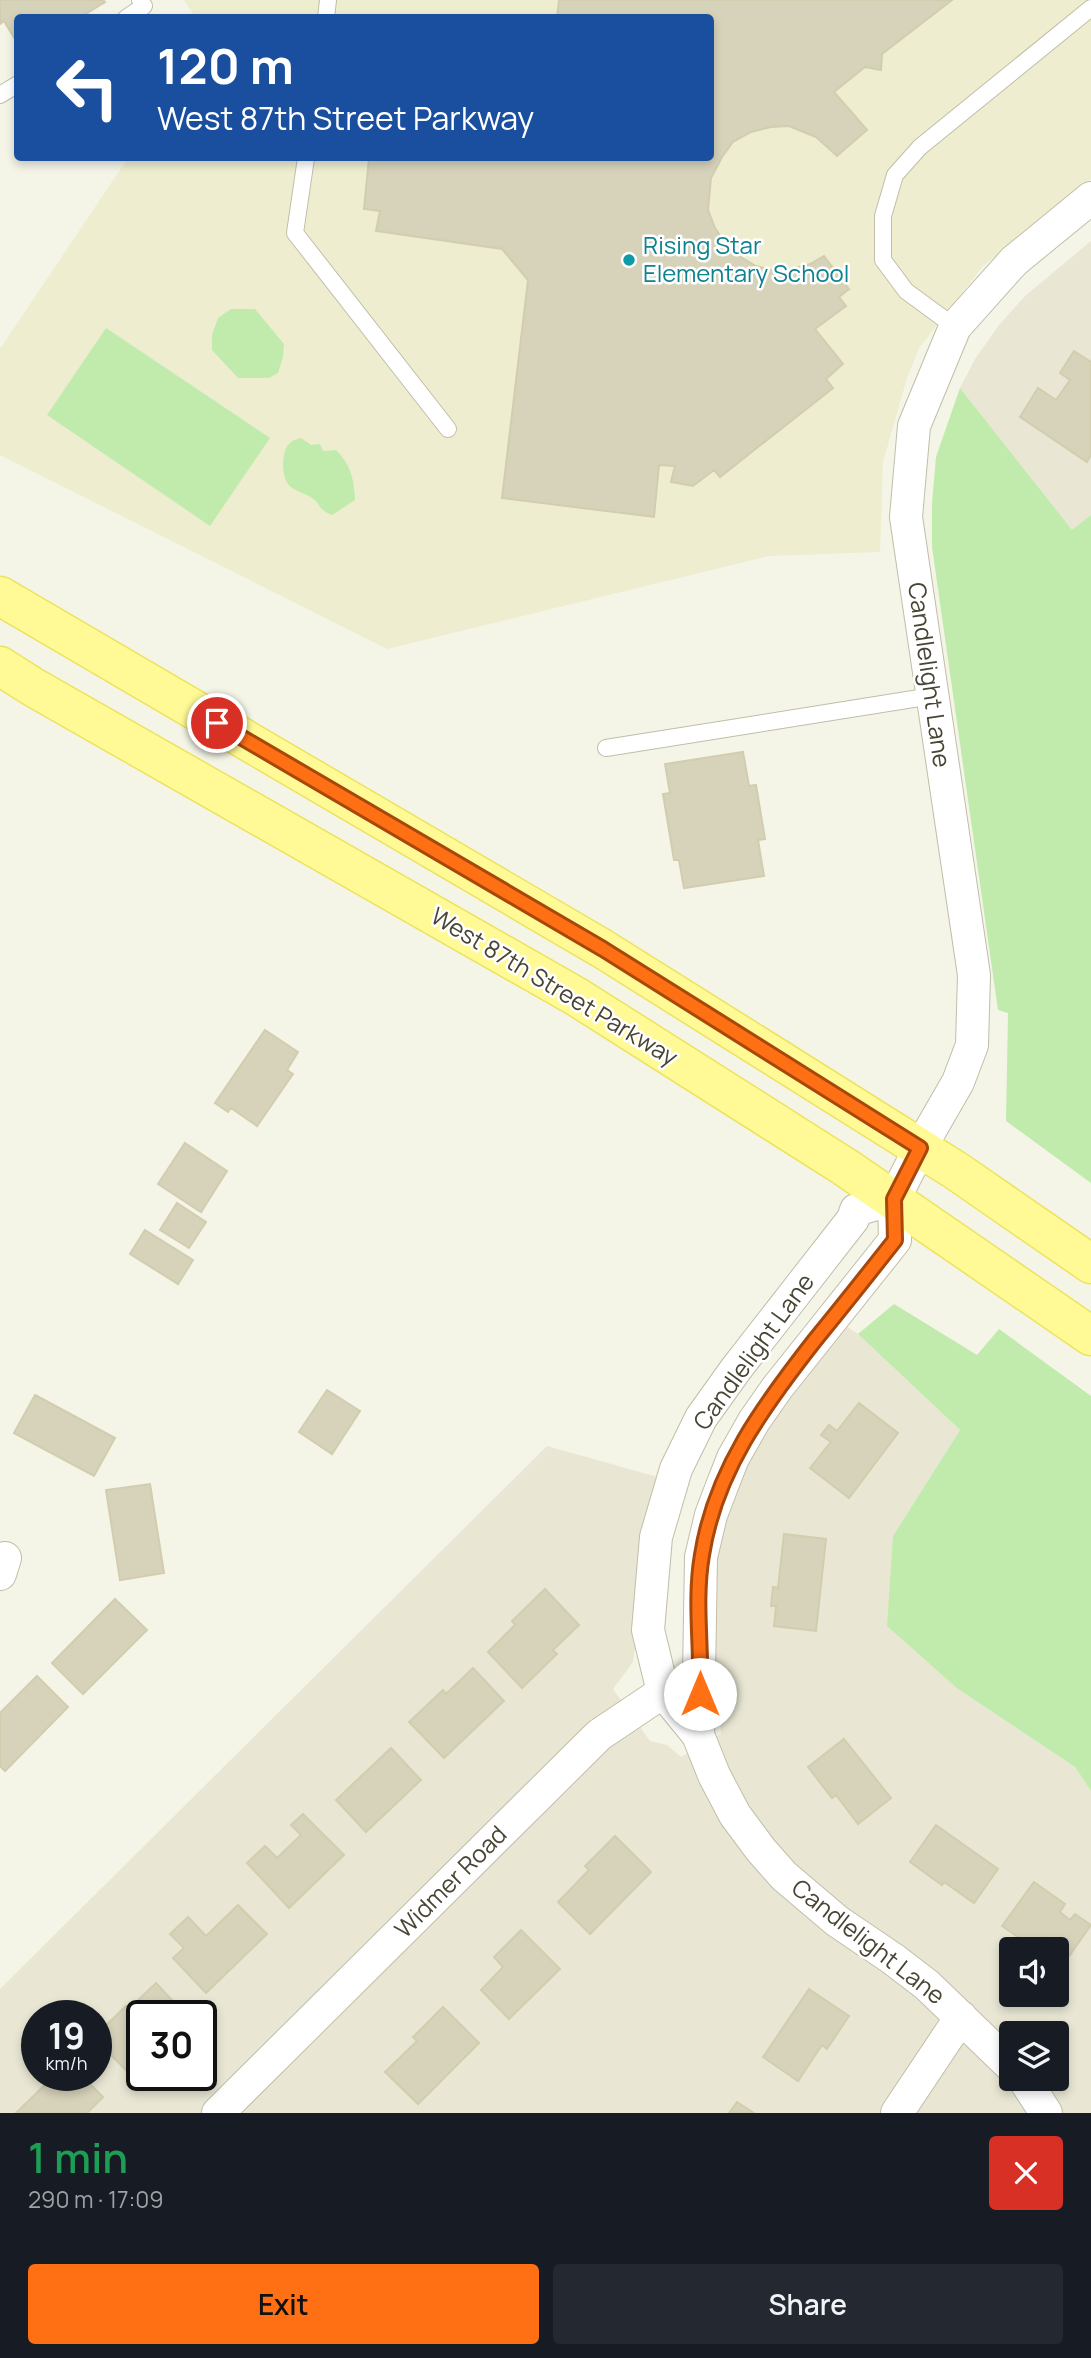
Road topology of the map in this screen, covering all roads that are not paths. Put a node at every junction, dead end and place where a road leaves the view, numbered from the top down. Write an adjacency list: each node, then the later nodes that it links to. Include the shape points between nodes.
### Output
1 (140, 0): 3 (lane, via 144,6)
2 (1084, 7): 6 (lane, via 920,147 895,175 883,216 883,260 906,291)
3 (132, 14)
4 (306, 161): 7 (lane, via 295,233)
5 (1091, 198): 6 (street, Candlelight Lane, via 1014,261)
6 (955, 327): 10 (street, Candlelight Lane, via 914,426 906,517)
7 (448, 429)
8 (0, 596): 12 (main road, via 603,949)
9 (0, 666): 13 (main road, West 87th Street Parkway, via 577,997)
10 (932, 696): 11 (lane); 12 (street, Candlelight Lane, via 974,975 972,1045 958,1082)
11 (606, 748)
12 (920, 1148): 13 (street, Candlelight Lane); 14 (main road)
13 (894, 1199): 15 (main road, West 87th Street Parkway); 16 (street, Candlelight Lane, via 856,1210 701,1418); 17 (street, Candlelight Lane, via 895,1240 754,1421)
14 (1091, 1264)
15 (1091, 1336)
16 (676, 1469): 17 (street); 19 (street, Candlelight Lane, via 656,1537 648,1630)
17 (722, 1486): 18 (street, Candlelight Lane, via 701,1557)
18 (701, 1674): 19 (street, Widmer Road); 20 (street, Candlelight Lane)
19 (663, 1692): 20 (street, Candlelight Lane); 24 (street, Widmer Road, via 599,1735)
20 (698, 1735): 21 (street, Candlelight Lane, via 735,1815 784,1876 837,1921 927,1985)
21 (961, 2017): 22 (street, Candlelight Lane); 25 (street)
22 (999, 2054)
23 (1032, 2091): 26 (street)
24 (218, 2113)
25 (897, 2113)
26 (1046, 2113)

